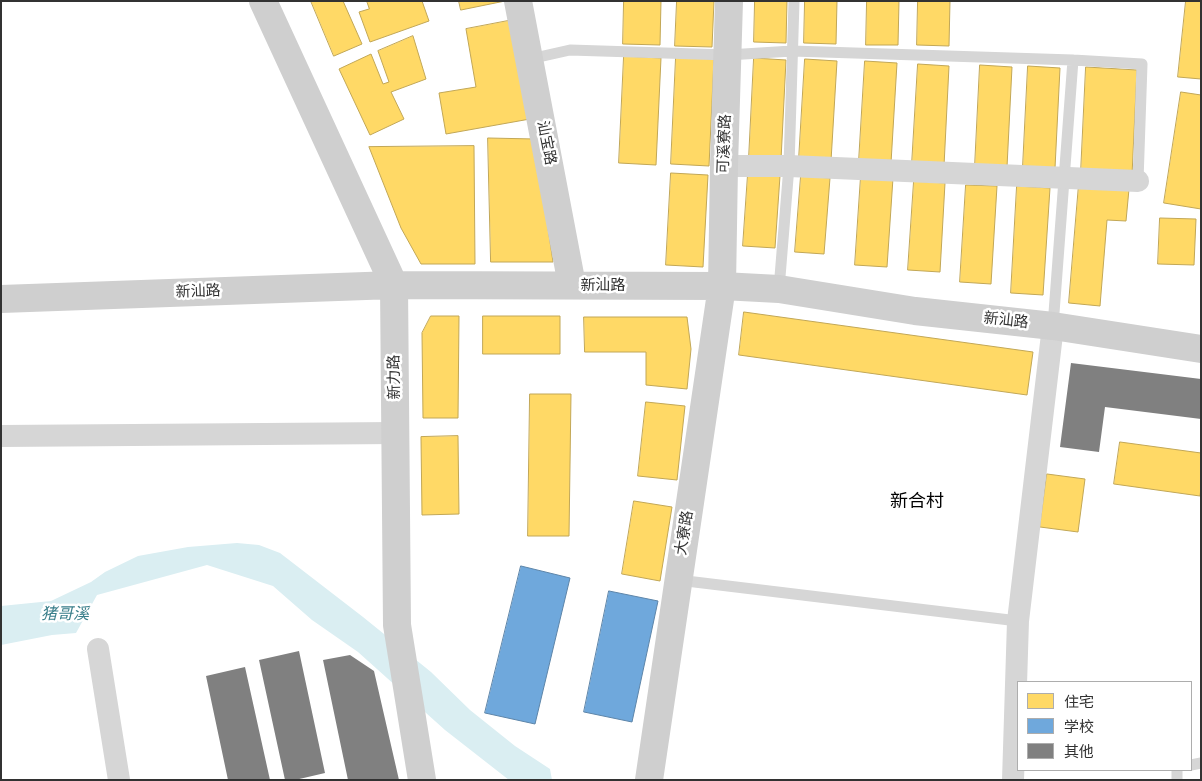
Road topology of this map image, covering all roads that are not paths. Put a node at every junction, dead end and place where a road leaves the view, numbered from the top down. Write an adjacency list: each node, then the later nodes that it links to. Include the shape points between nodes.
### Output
1 (263, 1): 14 (street, 新力路)
2 (280, 1): 14 (street)
3 (518, 1): 8 (street, 汕宝路)
4 (729, 1): 7 (street, 可溪寮路)
5 (794, 1): 6 (lane)
6 (792, 51): 7 (lane); 9 (lane); 11 (lane)
7 (728, 55): 8 (lane, via 570,50); 10 (street, 可溪寮路)
8 (530, 59): 15 (street, 汕宝路)
9 (1073, 60): 12 (lane); 13 (lane, via 1142,64)
10 (724, 166): 11 (street); 16 (street, 可溪寮路)
11 (788, 166): 12 (street); 17 (lane)
12 (1065, 177): 13 (street); 19 (lane)
13 (1138, 181)
14 (403, 285): 15 (street, 新汕路); 18 (street, 新汕路); 21 (street, 新力路); 25 (street)
15 (572, 285): 16 (street, 新汕路)
16 (722, 286): 17 (street, 新汕路); 23 (street, 大寮路)
17 (779, 289): 19 (street, 新汕路, via 915,311)
18 (1, 300)
19 (1053, 326): 20 (street, 新汕路); 24 (street)
20 (1201, 349)
21 (396, 433): 22 (street); 25 (street, 新力路)
22 (1, 436)
23 (678, 580): 24 (lane); 32 (street, 大寮路)
24 (1018, 621): 28 (street)
25 (406, 632): 27 (street, 新力路)
26 (98, 649): 29 (street)
27 (420, 726): 30 (street, 新力路); 31 (street)
28 (1015, 768)
29 (119, 780)
30 (422, 780)
31 (437, 780)
32 (648, 780)

